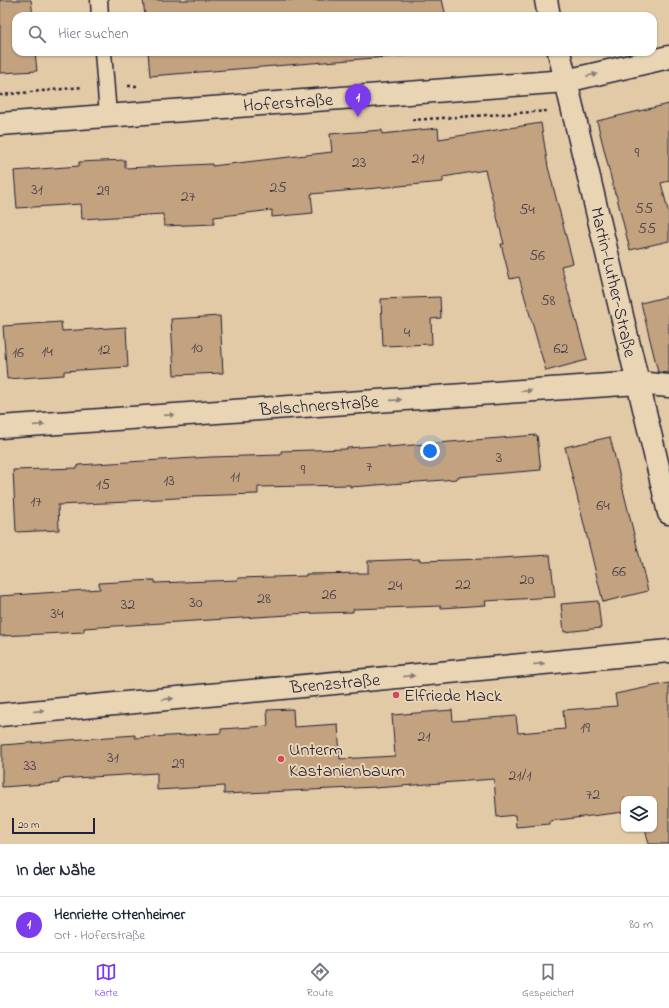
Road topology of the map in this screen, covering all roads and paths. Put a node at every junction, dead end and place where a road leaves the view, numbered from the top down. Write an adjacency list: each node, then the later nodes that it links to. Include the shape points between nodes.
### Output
1 (99, 0): 3 (lane)
2 (546, 0): 4 (street)
3 (100, 12)
4 (549, 12)
5 (103, 56): 9 (lane)
6 (560, 56): 8 (street, Martin-Luther-Straße)
7 (669, 57): 8 (street, Hoferstraße, one-way to 7)
8 (566, 80): 9 (street, Hoferstraße); 11 (street, Martin-Luther-Straße)
9 (108, 115): 10 (street, Hoferstraße)
10 (0, 124)
11 (638, 383): 12 (street, Belschnerstraße); 13 (street, Belschnerstraße, one-way to 11); 14 (street, Martin-Luther-Straße)
12 (669, 386)
13 (0, 427)
14 (669, 513)
15 (669, 651): 16 (street, Brenzstraße, one-way to 15)
16 (0, 714)

